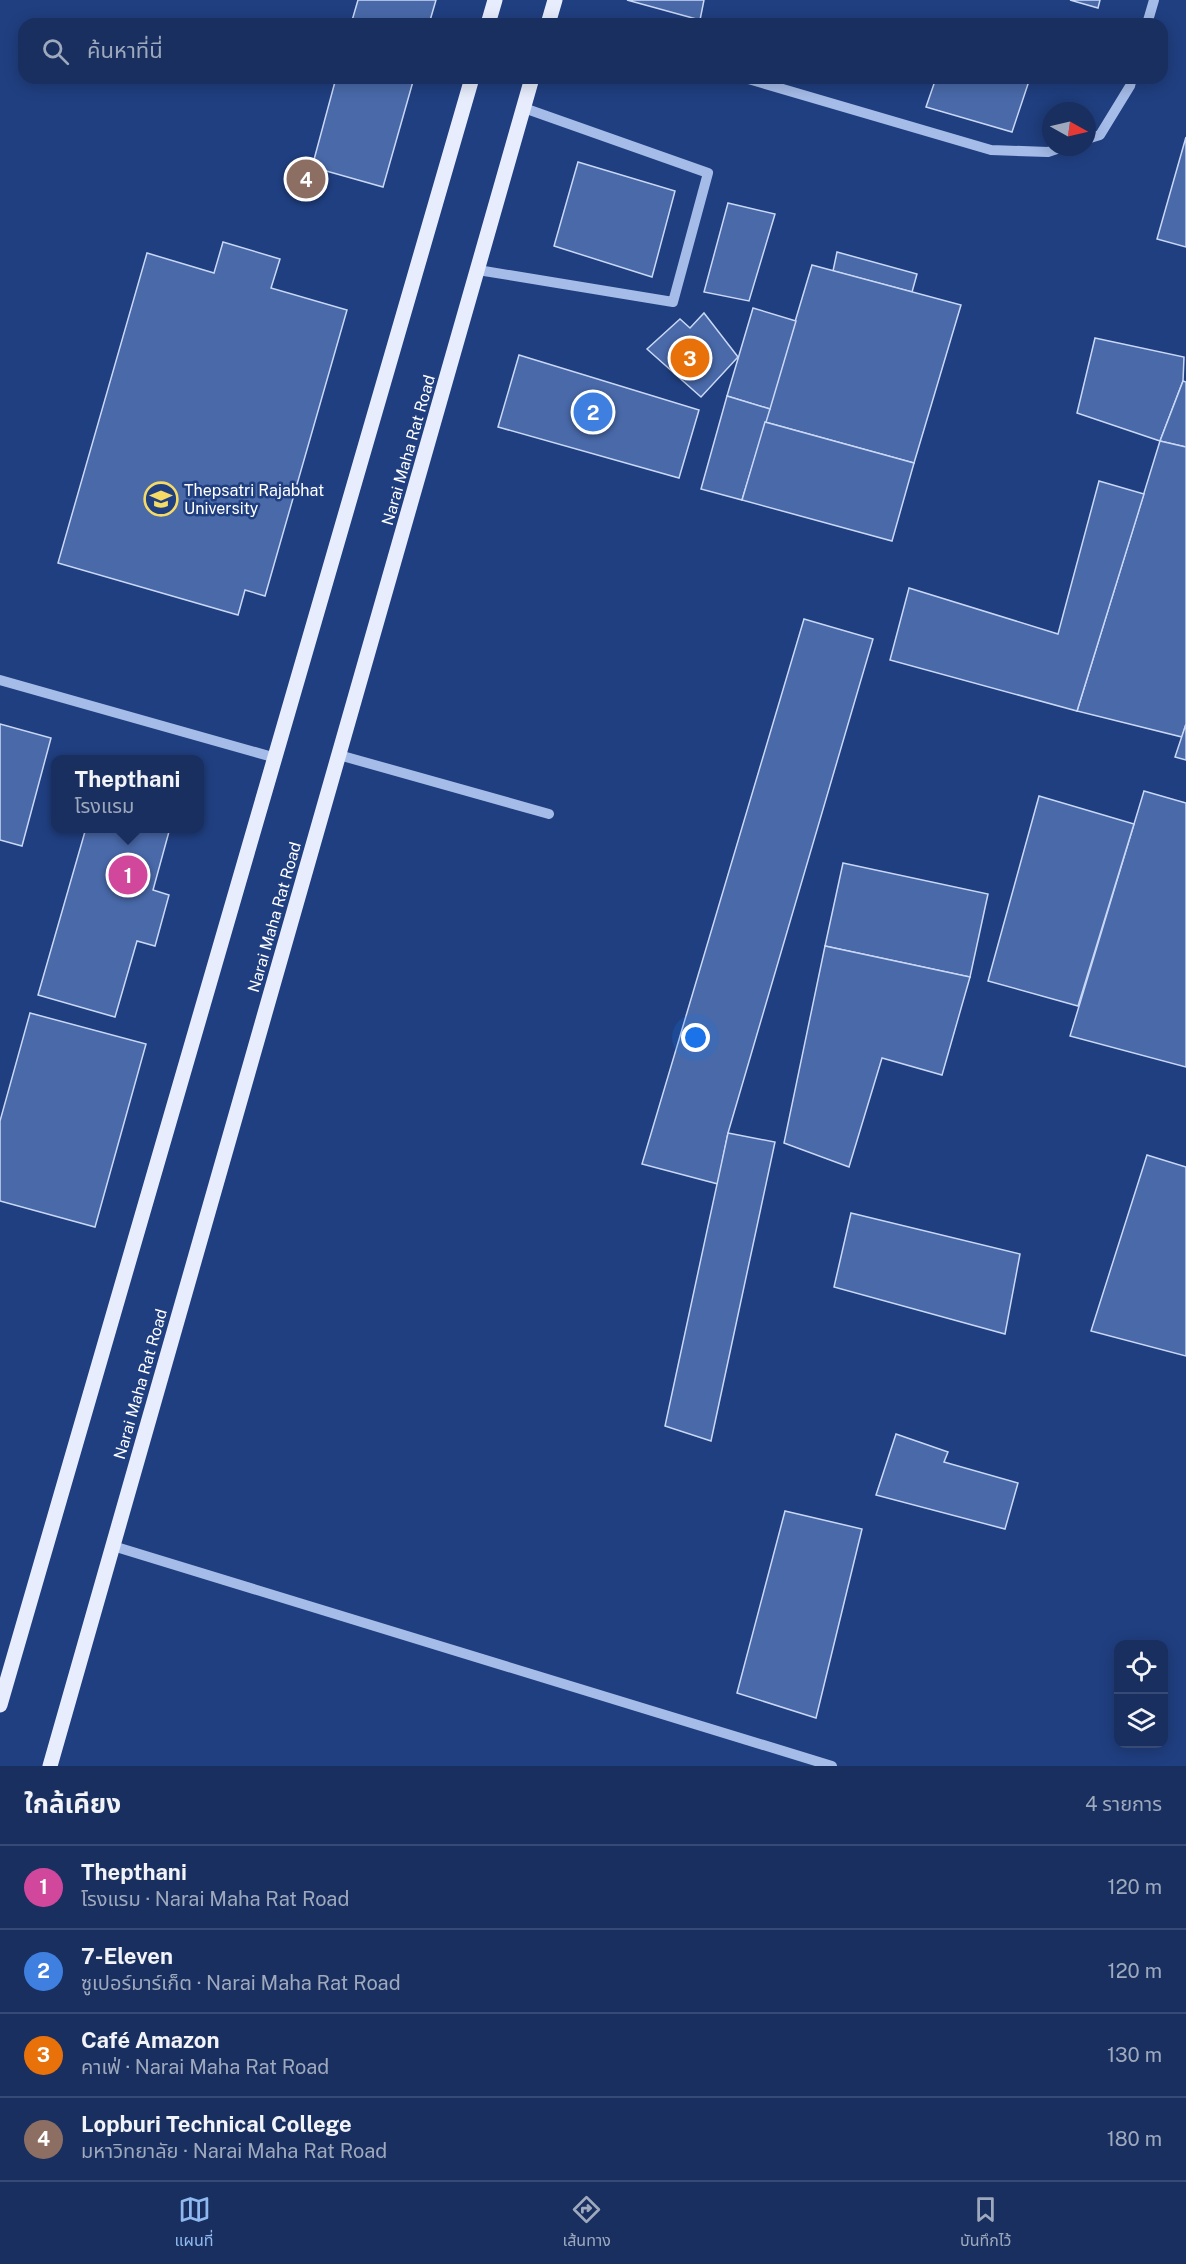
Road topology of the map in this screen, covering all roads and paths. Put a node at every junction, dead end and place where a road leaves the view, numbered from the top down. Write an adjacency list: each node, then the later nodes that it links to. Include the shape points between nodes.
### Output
1 (495, 0): 4 (main road)
2 (555, 0): 5 (main road)
3 (1154, 0): 6 (street)
4 (490, 18)
5 (553, 18)
6 (1149, 18)
7 (470, 84): 17 (main road)
8 (530, 84): 11 (main road, Narai Maha Rat Road)
9 (766, 84): 13 (street, via 991,150)
10 (1130, 84): 12 (street)
11 (524, 108): 14 (main road, Narai Maha Rat Road); 14 (street, via 708,173 673,302)
12 (1096, 136)
13 (1042, 152)
14 (478, 270): 16 (main road, Narai Maha Rat Road)
15 (0, 680): 17 (street)
16 (339, 755): 18 (street); 19 (main road, Narai Maha Rat Road)
17 (276, 758): 20 (main road)
18 (549, 814)
19 (113, 1546): 21 (main road, Narai Maha Rat Road); 22 (street)
20 (0, 1705)
21 (50, 1766)
22 (832, 1766)

